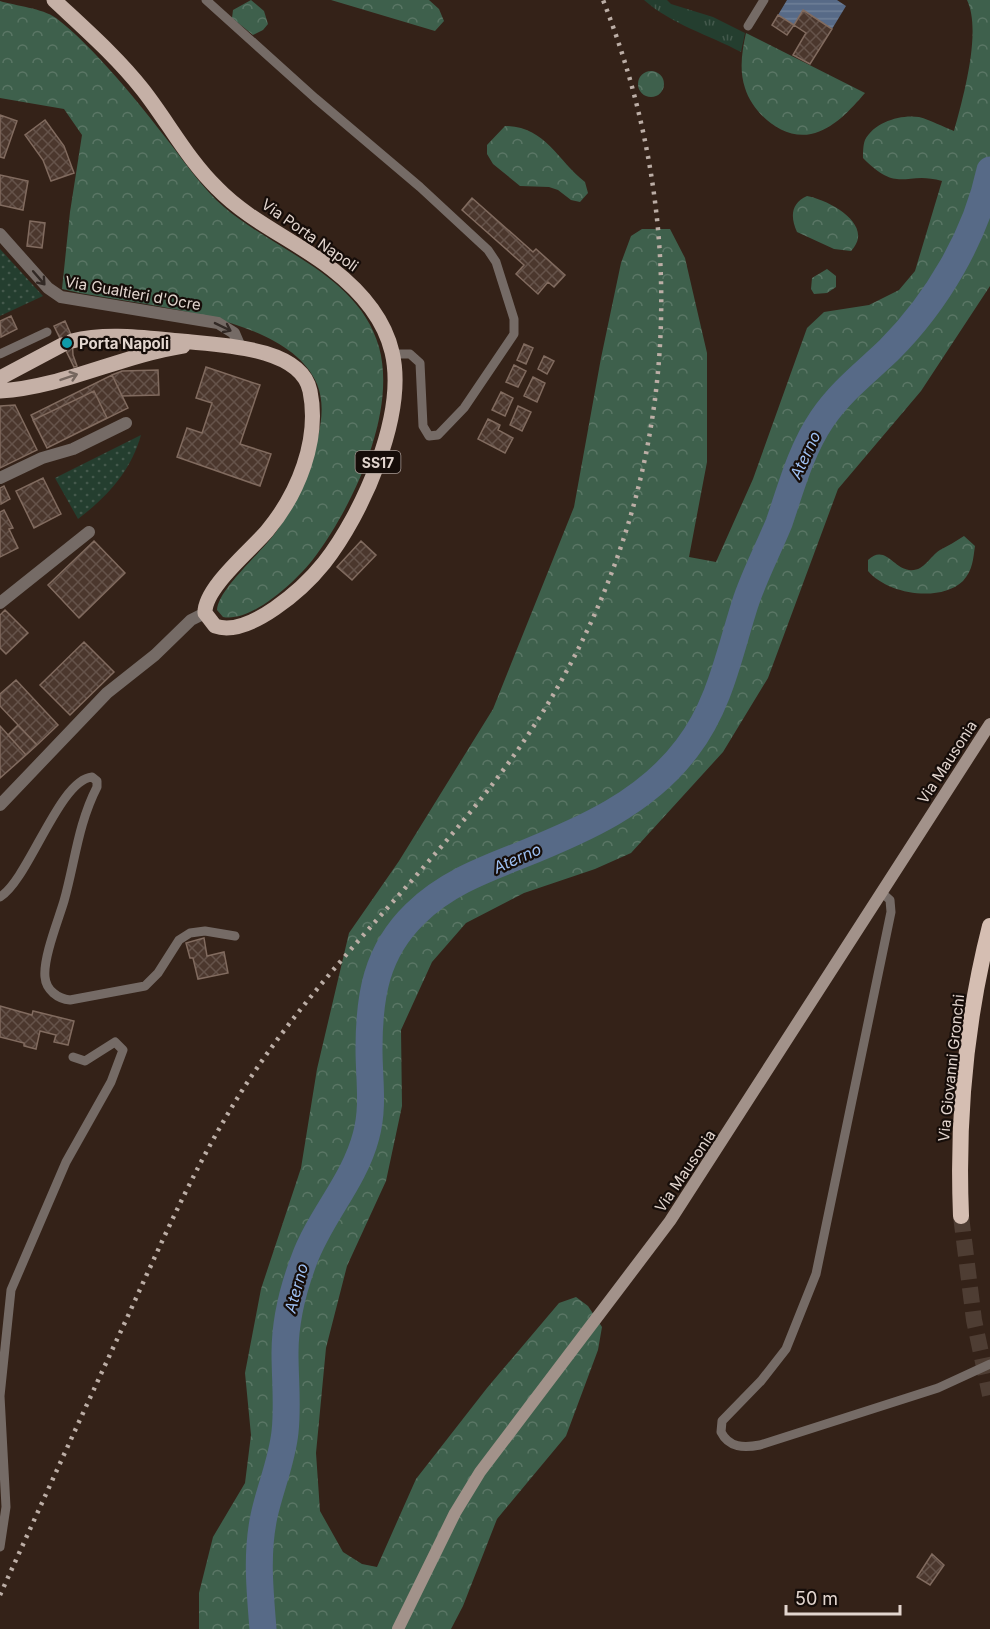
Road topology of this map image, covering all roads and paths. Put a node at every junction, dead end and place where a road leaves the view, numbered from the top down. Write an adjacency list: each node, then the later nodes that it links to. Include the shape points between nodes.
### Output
1 (54, 0): 10 (main road, Via Porta Napoli / SS17, via 127,70 217,189 332,269 356,291 383,328)
2 (206, 0): 10 (lane, via 420,187 494,258 514,319 514,334 464,408 438,435 429,436 423,426 420,363 406,353)
3 (764, 0): 4 (lane)
4 (748, 26)
5 (0, 234): 8 (street, Via Gualtieri d'Ocre, one-way to 8, via 48,288 61,297 218,323 234,333)
6 (47, 332): 9 (lane)
7 (208, 344): 8 (main road); 11 (main road, via 100,337 67,343); 12 (main road, one-way to 7, via 38,387 161,351)
8 (240, 347): 17 (main road, via 273,356 301,373 310,391 310,433 299,478 285,506 213,590)
9 (0, 354)
10 (392, 354): 17 (main road, Via Porta Napoli / SS17, via 393,394 382,449 366,494 336,546 305,584 268,613 221,628 211,624)
11 (1, 374): 12 (street)
12 (6, 391)
13 (126, 423): 14 (street)
14 (0, 478)
15 (89, 532): 16 (street)
16 (0, 603)
17 (205, 613): 19 (street, via 191,620 107,693)
18 (990, 724): 20 (main road, Via Mausonia)
19 (0, 805)
20 (880, 892): 26 (lane, via 890,900 891,912 816,1274 786,1349 725,1418 721,1432 734,1445 760,1445 938,1388); 28 (main road, Via Mausonia, via 670,1221 480,1472)
21 (0, 897): 23 (lane, via 17,881 56,813 80,785 93,777 98,784 81,822 45,969 52,991 70,1000 141,987 153,979 184,936 197,931)
22 (990, 926): 25 (highway, Via Giovanni Gronchi, via 964,1077)
23 (235, 936)
24 (73, 1057): 27 (lane, via 88,1060 115,1042 123,1050 111,1082 66,1162 11,1290 1,1381 6,1507)
25 (961, 1216)
26 (990, 1364)
27 (0, 1547)
28 (398, 1629)

